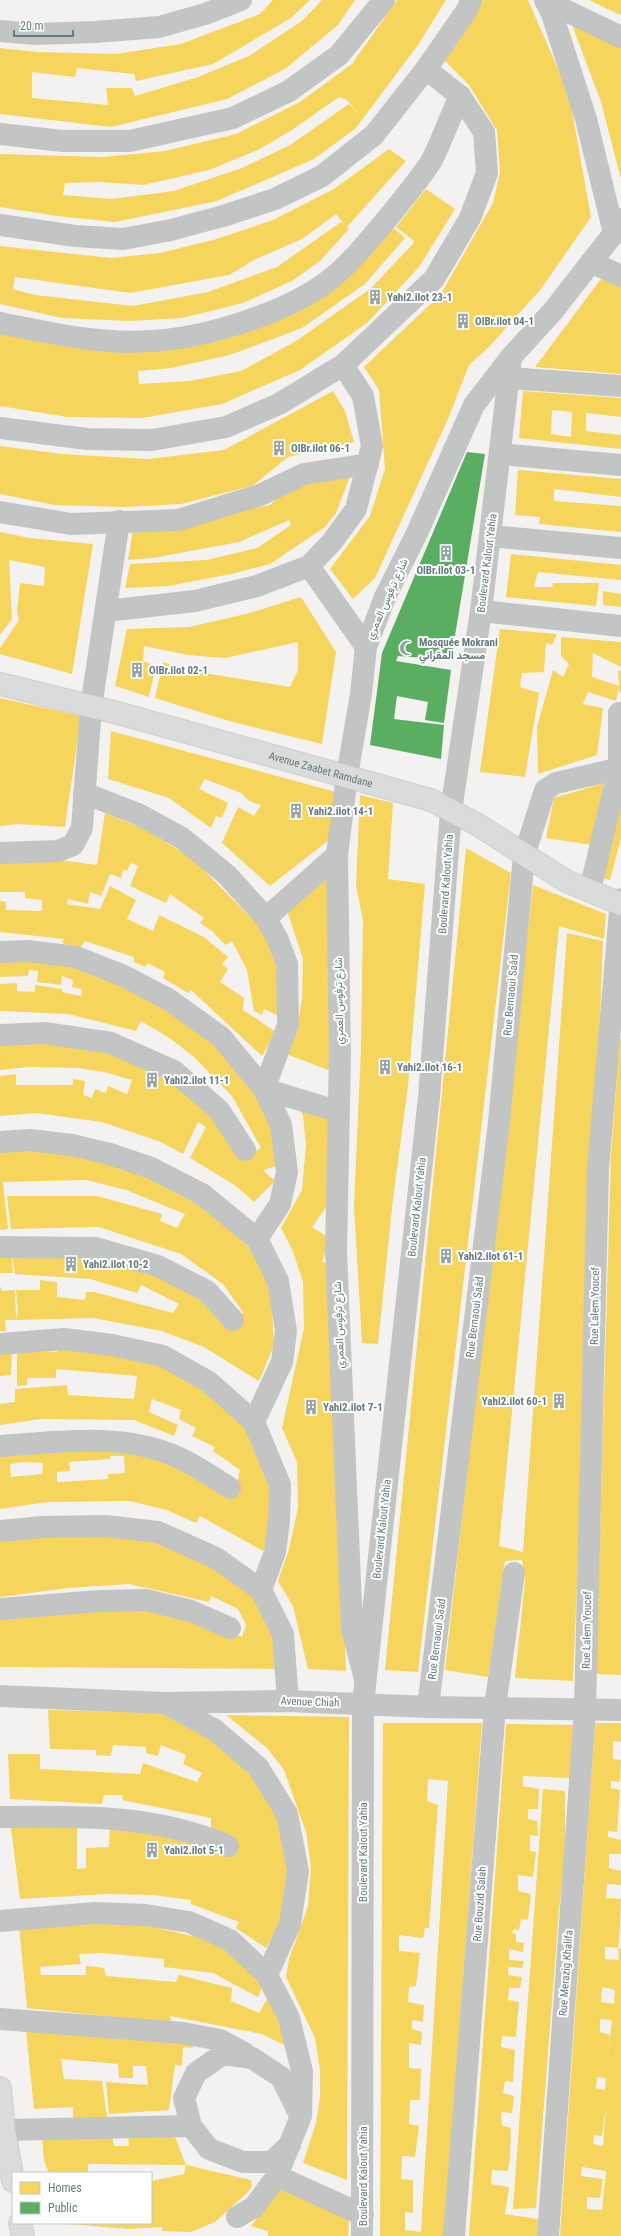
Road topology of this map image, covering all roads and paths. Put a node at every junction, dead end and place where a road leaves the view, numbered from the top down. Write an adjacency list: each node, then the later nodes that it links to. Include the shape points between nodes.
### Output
1 (241, 0): 5 (street, via 205,14 159,27 43,34)
2 (384, 0): 9 (street, via 339,55 289,91 233,118 130,141 62,141)
3 (471, 0): 7 (street, via 467,10)
4 (545, 1): 6 (street); 11 (street, via 552,14)
5 (0, 31)
6 (621, 37)
7 (426, 68): 8 (street); 10 (street, via 374,135 322,176 275,199 171,230 123,239 75,236)
8 (460, 96): 14 (street, via 431,160 386,220 328,281 286,306 199,335 152,342 100,340); 15 (street, via 484,132 487,173 470,218 434,279)
9 (0, 134)
10 (0, 225)
11 (618, 226): 12 (street)
12 (591, 262): 13 (street); 16 (street)
13 (621, 276)
14 (0, 323)
15 (343, 365): 18 (street, via 279,404 226,427 152,440 87,439); 20 (street, via 363,396 372,446)
16 (510, 367): 17 (street); 19 (street, Boulevard Kalout Yahia); 30 (street, شارع ترفوس العمري, via 474,405 417,533 385,597)
17 (621, 386)
18 (0, 428)
19 (500, 454): 21 (street); 24 (street, Boulevard Kalout Yahia)
20 (368, 464): 23 (street, via 304,474 260,495 178,520); 26 (street, via 356,510 332,542)
21 (621, 464)
22 (0, 512): 23 (street, via 71,524)
23 (119, 521): 28 (street)
24 (490, 536): 25 (street); 27 (street, Boulevard Kalout Yahia)
25 (621, 548)
26 (309, 566): 28 (street, via 257,586 195,601); 30 (street)
27 (481, 610): 29 (street); 37 (street, Boulevard Kalout Yahia)
28 (106, 611): 32 (street)
29 (621, 626)
30 (366, 647): 35 (street, شارع ترفوس العمري)
31 (0, 684): 32 (main road, Avenue Zaabet Ramdane)
32 (91, 707): 35 (main road, Avenue Zaabet Ramdane); 36 (street)
33 (619, 713): 34 (street)
34 (620, 768): 40 (street, Rue Bernaoui Saâd, via 556,783 546,790); 41 (street)
35 (347, 776): 37 (main road, Avenue Zaabet Ramdane, via 431,800); 39 (street, شارع ترفوس العمري)
36 (84, 792): 38 (street, via 82,828 73,845 58,851); 43 (street, via 138,814 182,838 227,875)
37 (451, 811): 40 (main road, Avenue Zaabet Ramdane); 62 (street, Boulevard Kalout Yahia, via 429,1097)
38 (0, 853)
39 (337, 856): 43 (street); 47 (street, شارع ترفوس العمري, via 340,1047)
40 (524, 856): 41 (main road, Avenue Zaabet Ramdane, via 566,881); 67 (street, Rue Bernaoui Saâd, via 498,1122)
41 (590, 890): 42 (main road, Avenue Zaabet Ramdane)
42 (621, 902): 69 (street, Rue Lalem Youcef, via 598,1169)
43 (266, 918): 46 (street, via 287,964 288,1025)
44 (0, 952): 46 (street, via 76,957 130,979 168,999 221,1037)
45 (0, 1035): 49 (street, via 45,1033 111,1043 174,1071 219,1110)
46 (264, 1088): 47 (street); 50 (street, via 282,1125 288,1172 280,1204)
47 (337, 1111): 62 (street, شارع ترفوس العمري, via 336,1251 352,1621)
48 (0, 1142): 50 (street, via 30,1140 72,1145 151,1168 202,1194)
49 (245, 1150)
50 (257, 1239): 54 (street, via 278,1281 286,1331 282,1362)
51 (0, 1247): 52 (street, via 96,1248 158,1266 206,1291)
52 (233, 1320)
53 (0, 1344): 54 (street, via 64,1339 112,1345 163,1356 209,1382)
54 (254, 1422): 59 (street, via 280,1485 280,1521 275,1552)
55 (0, 1446): 56 (street, via 56,1442 132,1444 177,1456)
56 (230, 1488)
57 (0, 1531): 59 (street, via 43,1526 105,1526 158,1532 216,1558)
58 (514, 1573): 68 (street, Rue Bouzid Salah)
59 (261, 1590): 64 (street, via 283,1634)
60 (0, 1609): 61 (street, via 146,1600 191,1611)
61 (230, 1628)
62 (366, 1681): 66 (street, Boulevard Kalout Yahia)
63 (0, 1696): 65 (street, Avenue Chiah)
64 (288, 1701): 65 (street, Avenue Chiah); 66 (street, Avenue Chiah)
65 (165, 1704): 74 (street, via 215,1730 258,1767 286,1814 298,1871 290,1924)
66 (363, 1704): 67 (street, Avenue Chiah); 84 (street, Boulevard Kalout Yahia)
67 (428, 1706): 68 (street, Avenue Chiah)
68 (495, 1707): 69 (street, Avenue Chiah); 89 (street, Rue Bouzid Salah)
69 (585, 1710): 70 (street, Avenue Chiah); 90 (street, Rue Merazig Khalifa)
70 (621, 1710)
71 (0, 1817): 72 (street, via 108,1818 155,1823 200,1834)
72 (228, 1846)
73 (0, 1922): 74 (street, via 94,1913 146,1915 189,1922 230,1940)
74 (267, 1975): 78 (street, via 289,2018 302,2071)
75 (0, 2019): 76 (street, via 183,2033 220,2040)
76 (252, 2058): 78 (street, via 281,2076); 79 (street, via 223,2054 196,2073 184,2098)
77 (0, 2088): 80 (main road)
78 (301, 2116): 81 (street)
79 (191, 2126): 80 (street); 81 (street, via 208,2149 243,2162 271,2162)
80 (4, 2130): 83 (main road)
81 (292, 2143): 82 (street)
82 (277, 2176): 84 (street); 85 (street, via 254,2207)
83 (8, 2178)
84 (363, 2214): 88 (street, Boulevard Kalout Yahia)
85 (237, 2217)
86 (20, 2224): 87 (main road)
87 (23, 2236)
88 (362, 2236)
89 (454, 2236)
90 (548, 2236)

